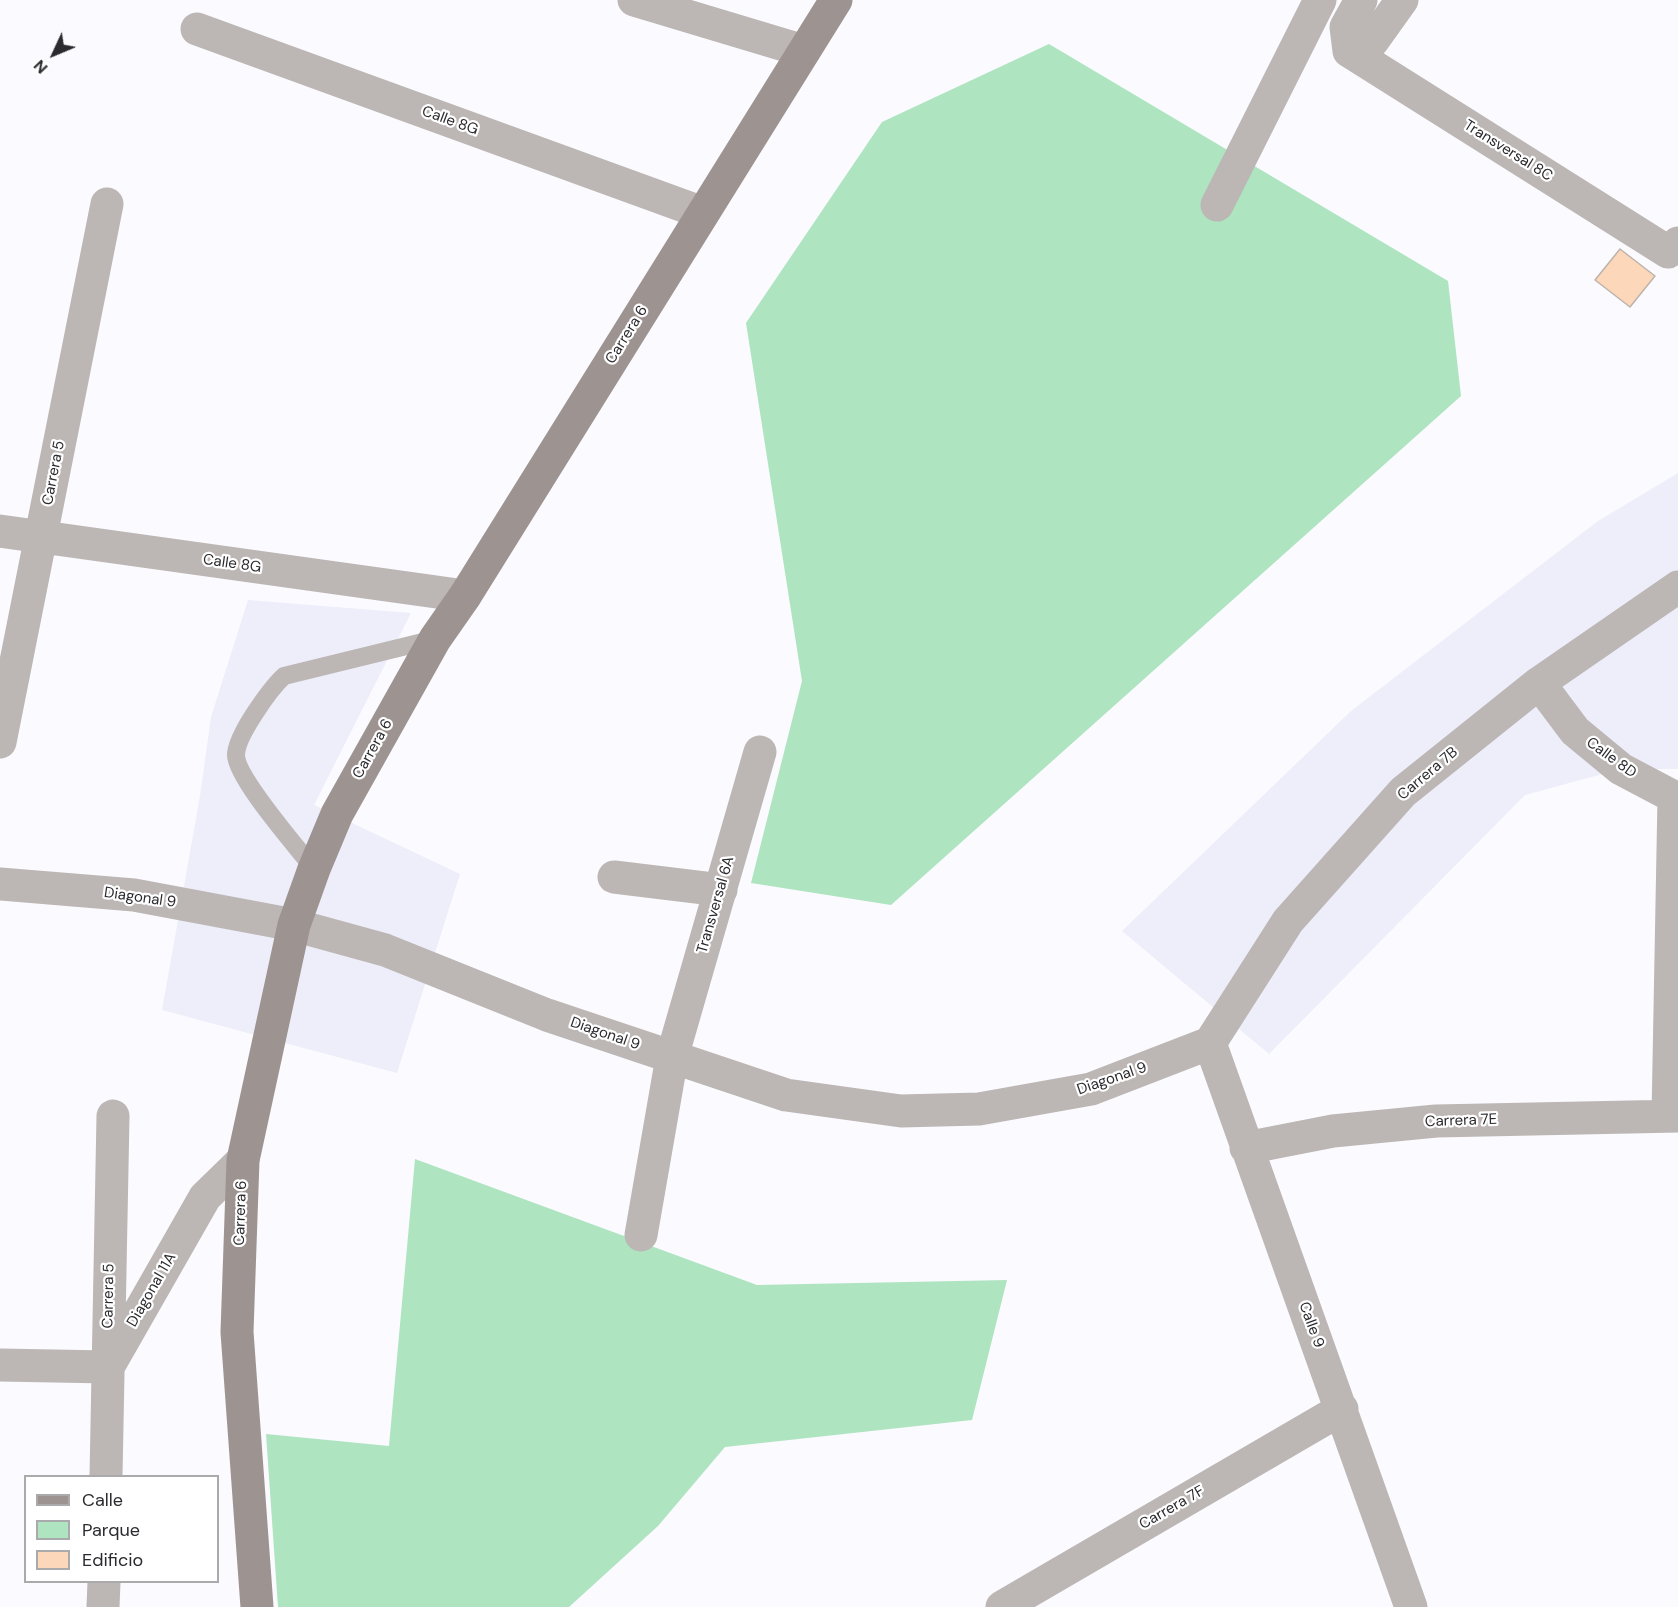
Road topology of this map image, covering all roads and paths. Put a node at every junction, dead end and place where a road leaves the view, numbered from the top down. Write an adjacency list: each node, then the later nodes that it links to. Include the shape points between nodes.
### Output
1 (634, 0): 7 (street)
2 (836, 0): 7 (main road, Carrera 6)
3 (1320, 0): 10 (street)
4 (1361, 0): 8 (street, via 1346,27)
5 (1402, 0): 8 (street, via 1372,42)
6 (197, 29): 11 (street, Calle 8G)
7 (804, 51): 11 (main road, Carrera 6)
8 (1349, 51): 12 (street, Transversal 8C)
9 (107, 204): 14 (street, Carrera 5)
10 (1216, 205)
11 (703, 213): 16 (main road, Carrera 6)
12 (1673, 247)
13 (0, 531): 14 (street, Calle 8G)
14 (41, 538): 16 (street, Calle 8G); 19 (street, Carrera 5)
15 (1678, 587): 18 (street, Carrera 7B)
16 (465, 597): 17 (main road, Carrera 6)
17 (435, 639): 22 (main road, Carrera 6, via 337,814); 22 (lane, via 284,676 272,687 242,738 236,755 243,776)
18 (1539, 683): 21 (street, Calle 8D, via 1585,738 1621,769); 27 (street, Carrera 7B, via 1403,792 1288,921)
19 (0, 742)
20 (760, 752): 25 (street, Transversal 6A)
21 (1676, 797): 30 (street, Calle 8D)
22 (314, 869): 26 (main road, Carrera 6)
23 (614, 877): 25 (street)
24 (0, 884): 26 (street, Diagonal 9, via 134,895)
25 (721, 890): 28 (street, Transversal 6A)
26 (294, 925): 28 (street, Diagonal 9, via 385,950 547,1015); 32 (main road, Carrera 6)
27 (1210, 1043): 28 (street, Diagonal 9, via 1091,1089 979,1109 901,1112 786,1095); 31 (street, Calle 9)
28 (672, 1057): 33 (street, Transversal 6A)
29 (112, 1116): 35 (street, Carrera 5)
30 (1673, 1116): 31 (street, Carrera 7E, via 1436,1121 1333,1131)
31 (1246, 1148): 36 (street, Calle 9)
32 (243, 1160): 35 (street, Diagonal 11A, via 205,1197); 40 (main road, Carrera 6, via 237,1332)
33 (641, 1234)
34 (0, 1365): 35 (street)
35 (108, 1367): 37 (street, Carrera 5)
36 (1342, 1409): 41 (street, Carrera 7F); 42 (street, Calle 9)
37 (106, 1475)
38 (104, 1583): 39 (street)
39 (104, 1607)
40 (257, 1607)
41 (1002, 1607)
42 (1411, 1607)

